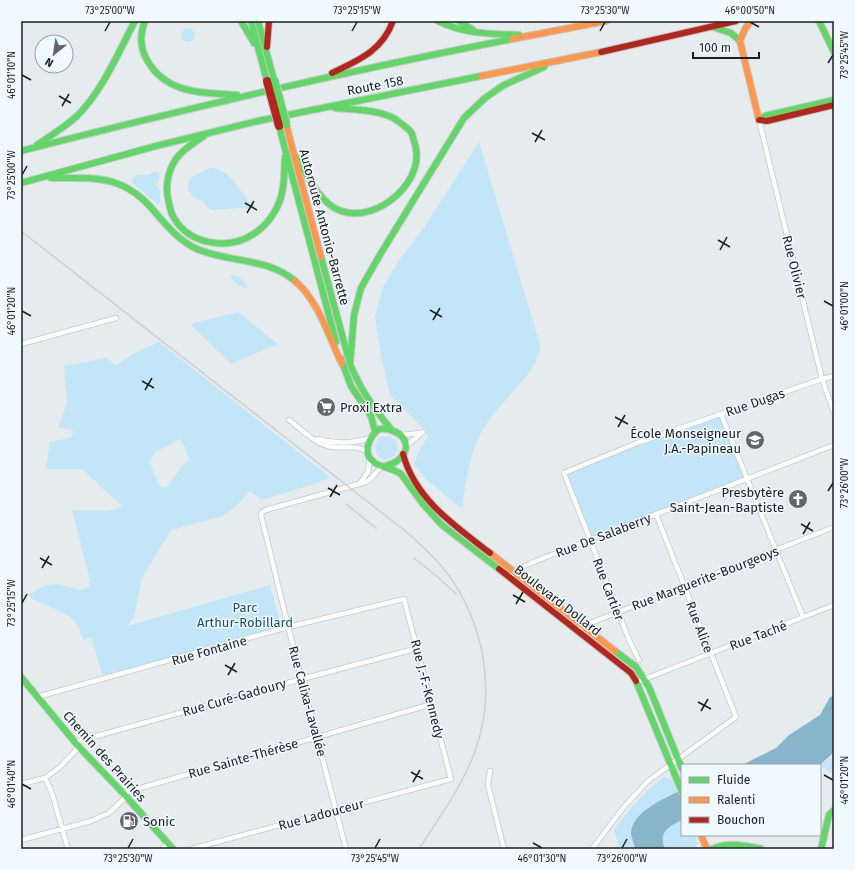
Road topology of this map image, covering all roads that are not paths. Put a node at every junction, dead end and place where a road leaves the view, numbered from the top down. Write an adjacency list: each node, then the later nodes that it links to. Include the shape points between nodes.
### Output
1 (135, 21): 28 (main road, via 99,87 85,107 64,126)
2 (145, 21): 22 (main road, via 141,39 143,53 161,79 191,91)
3 (241, 21): 19 (main road)
4 (251, 21): 19 (main road, Autoroute Antonio-Barrette)
5 (258, 21): 19 (main road, Autoroute Antonio-Barrette)
6 (270, 21): 19 (main road)
7 (394, 21): 21 (main road, via 387,35 373,50)
8 (438, 21): 15 (main road, via 455,29)
9 (459, 21): 15 (main road)
10 (606, 21): 16 (main road, Route 158)
11 (736, 21): 14 (main road, Route 158)
12 (751, 21): 17 (main road)
13 (819, 21): 18 (main road)
14 (712, 27): 17 (main road, via 731,33); 20 (main road, Route 158)
15 (475, 32): 16 (main road)
16 (531, 35): 21 (main road, Route 158)
17 (740, 41): 26 (main road)
18 (834, 52)
19 (263, 54): 29 (main road, Autoroute Antonio-Barrette, bridge)
20 (554, 62): 25 (main road, Route 158); 35 (main road, via 488,95 468,114 453,135 361,288)
21 (318, 79): 22 (main road, Route 158)
22 (246, 95): 28 (main road, Route 158)
23 (834, 100): 26 (main road, via 765,116)
24 (834, 105): 26 (main road)
25 (328, 107): 27 (main road, Route 158); 29 (main road, via 378,113 406,127 415,142 418,158 415,170 405,186 391,201 378,208 361,214 346,213 321,196)
26 (760, 120): 37 (street, Rue Olivier)
27 (208, 133): 29 (main road, via 176,160 170,173 167,190 170,208 178,223 193,236 208,243 227,244 242,241 254,235 268,222 278,206 282,193); 31 (main road, Route 158)
28 (31, 149): 30 (main road, Route 158)
29 (289, 149): 35 (main road, Autoroute Antonio-Barrette)
30 (21, 151)
31 (42, 178): 32 (main road, Route 158); 35 (main road, via 92,178 121,184 139,195 172,232 192,246 207,252 270,266 286,273 300,284 312,300)
32 (21, 183)
33 (116, 318): 34 (street)
34 (21, 344)
35 (346, 364): 41 (main road, Autoroute Antonio-Barrette, via 369,403); 42 (main road, Autoroute Antonio-Barrette, via 355,393 374,422)
36 (834, 376): 37 (street, Rue Dugas)
37 (822, 379): 38 (street, Rue Olivier); 39 (street, Rue Dugas)
38 (834, 413)
39 (721, 414): 49 (street, Rue Dugas, via 637,443); 50 (street)
40 (289, 420): 44 (street)
41 (391, 429): 42 (main road, via 380,429); 43 (main road)
42 (373, 435): 44 (street, via 358,442 339,444); 47 (main road, via 368,443)
43 (402, 435): 46 (main road); 46 (street, via 423,432)
44 (312, 437): 47 (street, via 328,446 356,446)
45 (834, 445): 50 (street, Rue De Salaberry)
46 (404, 450): 48 (main road, via 397,461); 56 (main road, Boulevard Dollard, via 407,468 436,509)
47 (369, 455): 48 (main road, via 376,464); 51 (street, via 367,474)
48 (383, 467): 51 (street, Rue Calixa-Lavallée, via 377,470 370,480); 56 (main road, Boulevard Dollard, via 401,474 438,521)
49 (564, 473): 54 (street, Rue Cartier)
50 (747, 479): 52 (street, Rue De Salaberry); 55 (street)
51 (359, 484): 62 (street, Rue Calixa-Lavallée, via 262,513 261,518)
52 (656, 514): 54 (street, Rue De Salaberry); 57 (street, Rue Alice)
53 (834, 527): 55 (street, Rue Marguerite-Bourgeoys)
54 (590, 540): 56 (street, Rue De Salaberry, via 517,569); 60 (street, Rue Cartier)
55 (776, 550): 57 (street, Rue Marguerite-Bourgeoys); 61 (street)
56 (511, 575): 63 (main road, Boulevard Dollard)
57 (684, 586): 60 (street, Rue Marguerite-Bourgeoys); 65 (street, Rue Alice)
58 (404, 599): 62 (street, Rue Fontaine); 64 (street, Rue J.-F.-Kennedy)
59 (834, 606): 61 (street, Rue Taché)
60 (618, 612): 63 (street, Rue Marguerite-Bourgeoys); 66 (street, Rue Cartier)
61 (803, 617): 65 (street, Rue Taché)
62 (288, 627): 68 (street, Rue Calixa-Lavallée); 70 (street, Rue Fontaine)
63 (580, 629): 69 (main road, Boulevard Dollard, via 636,667)
64 (418, 648): 68 (street, Rue Curé-Gadoury); 71 (street, Rue J.-F.-Kennedy)
65 (710, 653): 69 (street, Rue Taché); 74 (street, Rue Alice, via 736,717)
66 (638, 660)
67 (21, 677): 70 (main road, Chemin des Prairies)
68 (302, 679): 72 (street, Rue Calixa-Lavallée); 73 (street, Rue Curé-Gadoury)
69 (641, 680): 74 (main road, Boulevard Dollard); 75 (main road, Boulevard Dollard)
70 (37, 697): 73 (main road, Chemin des Prairies)
71 (432, 704): 72 (street, Rue Sainte-Thérèse); 79 (street, Rue J.-F.-Kennedy)
72 (317, 737): 82 (street, Rue Sainte-Thérèse); 83 (street, Rue Calixa-Lavallée)
73 (77, 744): 78 (street, via 60,767); 82 (main road, Chemin des Prairies)
74 (679, 760): 75 (street); 76 (main road, Boulevard Dollard)
75 (671, 765): 81 (main road, Boulevard Dollard); 95 (street, via 648,782 623,808)
76 (681, 766)
77 (490, 771): 94 (street, via 488,785)
78 (45, 778): 80 (street); 85 (street)
79 (451, 779): 83 (street, Rue Ladouceur)
80 (21, 784)
81 (681, 790)
82 (124, 795): 85 (street, via 109,813); 89 (main road, Chemin des Prairies)
83 (336, 810): 92 (street, Rue Ladouceur); 93 (street, Rue Calixa-Lavallée)
84 (834, 810): 97 (main road, via 829,815)
85 (62, 829): 88 (street); 91 (street)
86 (702, 836): 90 (main road)
87 (704, 836): 90 (main road)
88 (21, 840)
89 (168, 847)
90 (708, 848): 96 (main road, via 737,843)
91 (68, 849)
92 (191, 849)
93 (346, 849)
94 (504, 849)
95 (592, 849)
96 (761, 849)
97 (821, 849)

